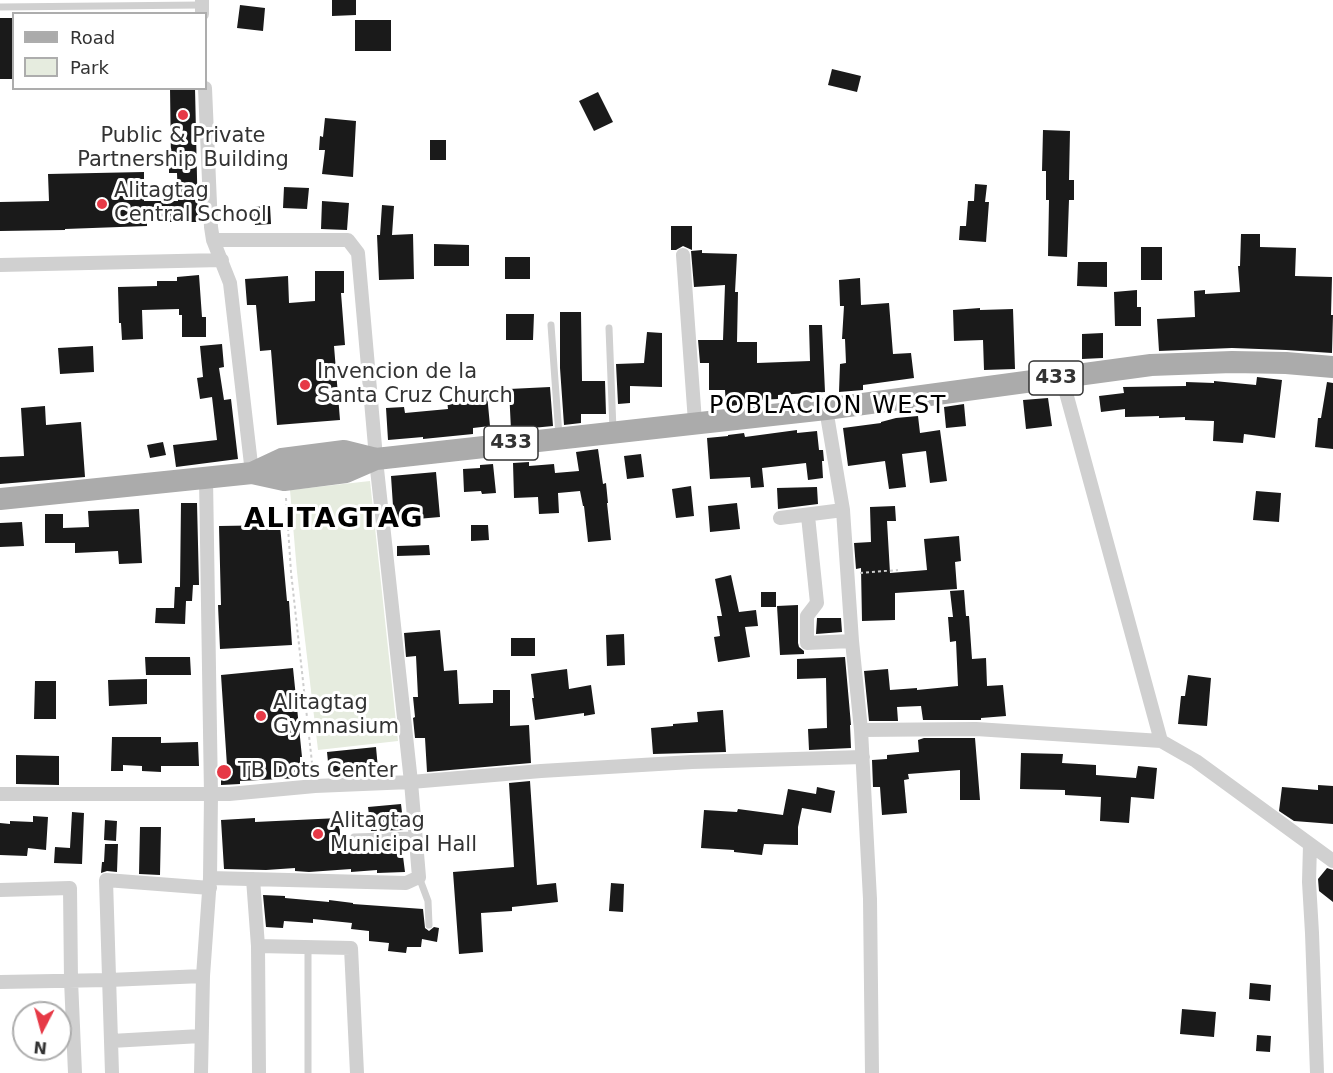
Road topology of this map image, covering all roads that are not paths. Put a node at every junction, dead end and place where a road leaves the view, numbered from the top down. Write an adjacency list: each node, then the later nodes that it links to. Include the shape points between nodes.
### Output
1 (202, 6): 2 (lane)
2 (0, 7)
3 (205, 90): 4 (street)
4 (213, 240): 6 (street); 16 (street, via 348,240 358,253)
5 (683, 255): 13 (street)
6 (222, 260): 7 (street); 17 (street, via 230,283)
7 (0, 265)
8 (551, 325): 15 (lane)
9 (609, 328): 14 (lane)
10 (1333, 367): 11 (main road, 433, via 1232,362 1150,365)
11 (1062, 378): 12 (main road, 433); 25 (street)
12 (826, 409): 13 (main road, 433); 20 (street)
13 (695, 422): 14 (main road, 433)
14 (614, 432): 15 (main road, 433)
15 (559, 438): 16 (main road, 433)
16 (376, 459): 17 (main road, 433, via 346,472 284,480); 17 (main road, 433, via 344,451 282,459); 27 (street)
17 (252, 473): 18 (main road, 433)
18 (206, 478): 19 (main road, 433); 29 (street)
19 (0, 499)
20 (843, 510): 21 (street); 23 (street)
21 (808, 516): 22 (street); 23 (street, via 817,603 807,616 807,643)
22 (780, 518)
23 (852, 641): 24 (street)
24 (861, 730): 25 (street, via 976,729); 26 (street)
25 (1161, 741): 32 (street, via 1196,761)
26 (863, 757): 27 (street, via 680,763); 53 (street)
27 (411, 782): 29 (street); 30 (street)
28 (0, 794): 29 (street)
29 (211, 795): 36 (street)
30 (414, 835): 31 (lane); 34 (street)
31 (354, 837)
32 (1310, 845): 33 (street); 54 (street)
33 (1333, 861)
34 (419, 877): 35 (street, via 406,883); 38 (lane, via 428,901)
35 (253, 879): 36 (street); 39 (street)
36 (210, 883): 41 (street); 43 (street, via 106,880)
37 (0, 890): 42 (street, via 70,888)
38 (429, 925)
39 (258, 946): 40 (street); 50 (street)
40 (308, 946): 51 (lane); 52 (street, via 351,948)
41 (204, 976): 43 (street); 45 (street)
42 (70, 980): 43 (street); 44 (street); 47 (street)
43 (108, 980): 46 (street)
44 (0, 982)
45 (201, 1036): 46 (street); 49 (street)
46 (111, 1041): 48 (street)
47 (75, 1073)
48 (112, 1073)
49 (201, 1073)
50 (259, 1073)
51 (308, 1073)
52 (357, 1073)
53 (872, 1073)
54 (1317, 1073)

